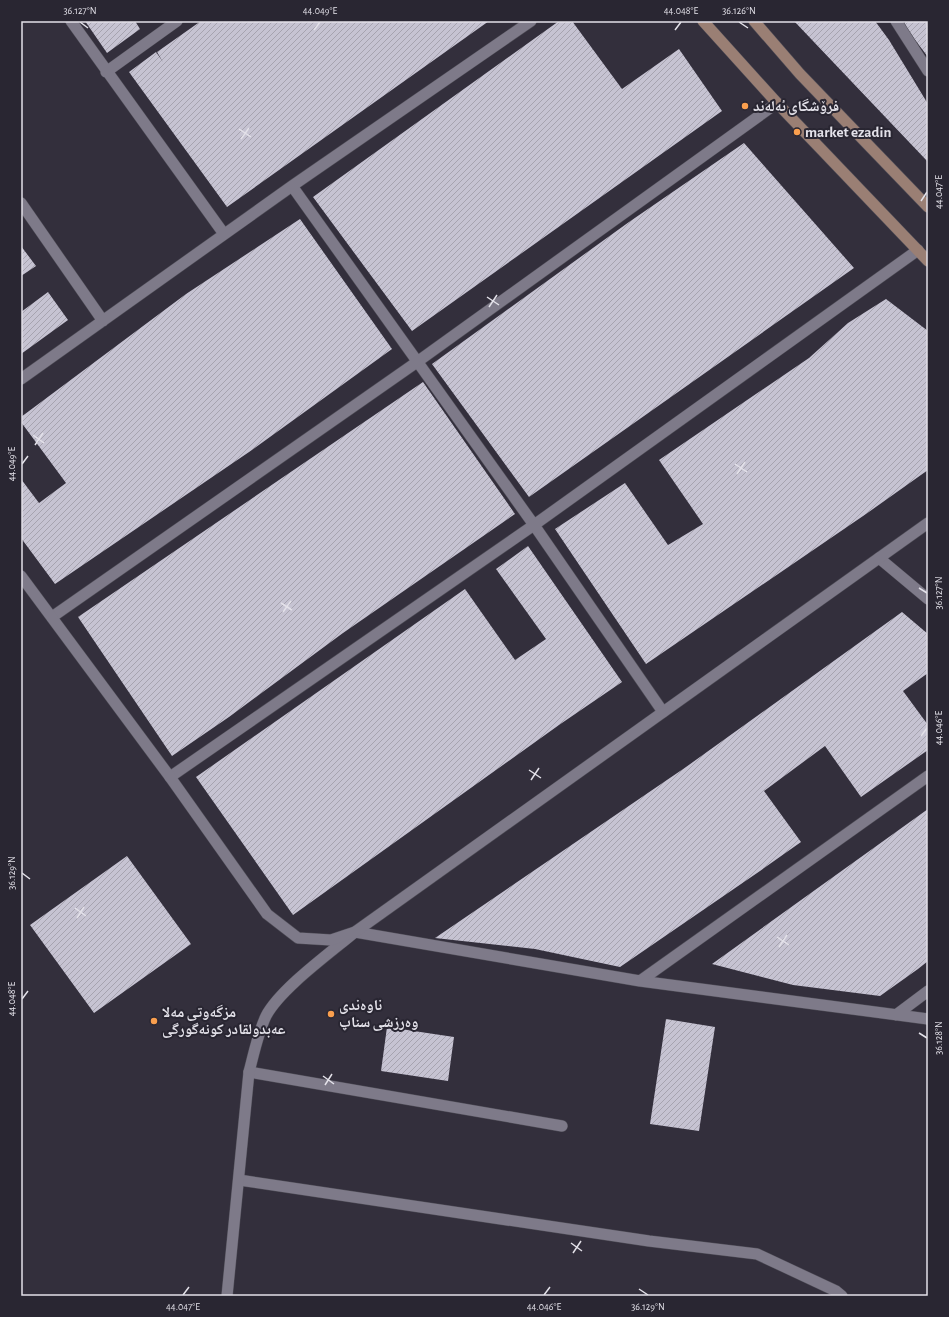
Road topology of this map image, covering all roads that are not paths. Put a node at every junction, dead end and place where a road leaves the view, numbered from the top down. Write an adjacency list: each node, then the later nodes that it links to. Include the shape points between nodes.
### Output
1 (71, 21): 8 (street)
2 (177, 21): 8 (street)
3 (531, 21): 10 (street)
4 (703, 21): 9 (main road)
5 (754, 21): 12 (main road, via 800,74)
6 (896, 21): 7 (street)
7 (928, 71)
8 (106, 72): 13 (street)
9 (777, 103): 14 (main road); 17 (street)
10 (292, 186): 13 (street); 17 (street)
11 (21, 203): 16 (street)
12 (928, 208)
13 (224, 234): 16 (street)
14 (918, 250): 15 (main road); 20 (street)
15 (928, 261)
16 (103, 321): 18 (street)
17 (417, 362): 20 (street); 24 (street)
18 (21, 379)
19 (928, 522): 21 (street)
20 (534, 525): 25 (street); 27 (street)
21 (878, 558): 23 (street); 25 (street)
22 (21, 576): 24 (street)
23 (928, 599)
24 (52, 618): 27 (street)
25 (663, 712): 28 (street)
26 (928, 776): 29 (street)
27 (170, 777): 28 (street, via 267,914 287,931 298,938 331,940)
28 (355, 932): 29 (street); 33 (street, via 286,991 266,1016)
29 (640, 981): 31 (street)
30 (928, 991): 31 (street)
31 (896, 1015): 32 (street)
32 (928, 1019)
33 (249, 1072): 34 (street); 35 (street)
34 (562, 1126)
35 (239, 1180): 36 (street); 37 (street, via 649,1241 757,1254 836,1290)
36 (227, 1296)
37 (842, 1296)

